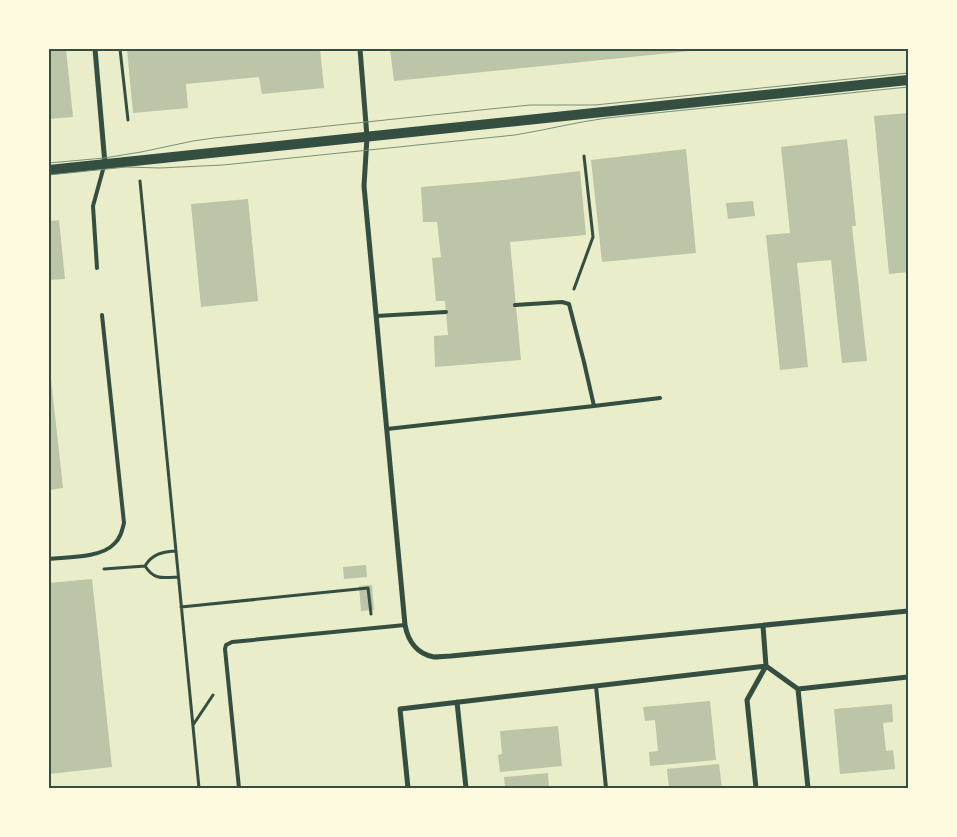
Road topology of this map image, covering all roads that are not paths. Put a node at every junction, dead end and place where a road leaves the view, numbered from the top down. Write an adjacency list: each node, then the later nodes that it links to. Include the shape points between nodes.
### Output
1 (95, 49): 5 (street)
2 (360, 49): 4 (street)
3 (908, 80): 4 (main road)
4 (367, 137): 5 (main road); 11 (street, via 364,186)
5 (105, 164): 6 (main road); 7 (lane, via 93,206)
6 (49, 170)
7 (97, 268)
8 (515, 305): 13 (lane, via 569,304)
9 (446, 312): 11 (lane)
10 (102, 315): 15 (lane, via 124,523 122,533 107,550)
11 (376, 316): 14 (street)
12 (660, 398): 13 (lane)
13 (594, 406): 14 (lane)
14 (387, 429): 17 (street)
15 (49, 559)
16 (908, 611): 18 (street)
17 (405, 625): 18 (street, via 411,642 420,652 434,657); 24 (lane, via 226,645)
18 (763, 626): 19 (street)
19 (766, 666): 21 (street); 22 (street); 28 (street, via 747,700)
20 (908, 678): 22 (street)
21 (596, 686): 23 (street); 27 (lane)
22 (798, 689): 29 (street)
23 (457, 702): 25 (street, via 400,709); 26 (street)
24 (239, 788)
25 (408, 788)
26 (466, 788)
27 (606, 788)
28 (756, 788)
29 (808, 788)

